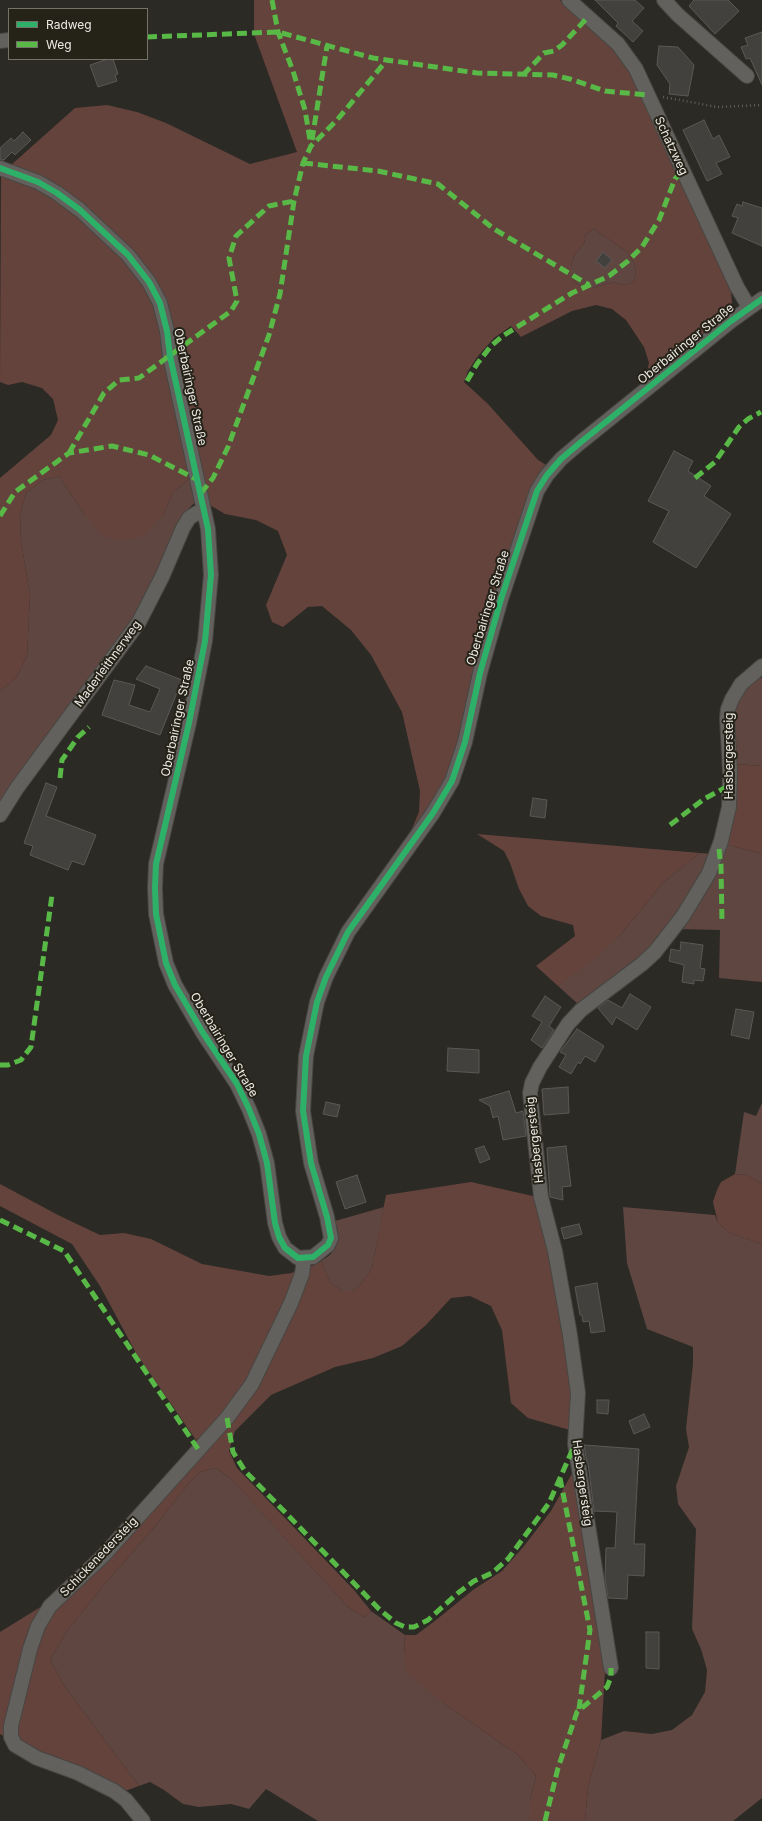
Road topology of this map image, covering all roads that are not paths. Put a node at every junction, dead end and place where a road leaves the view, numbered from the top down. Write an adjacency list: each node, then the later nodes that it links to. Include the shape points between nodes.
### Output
1 (571, 0): 6 (street, Schatzweg, via 618,44 636,69 736,287)
2 (664, 0): 3 (street)
3 (747, 76)
4 (0, 168): 7 (street, Oberbairinger Straße, via 38,182 80,210 128,255 149,282 160,303 167,331 170,356)
5 (762, 299): 6 (street, Oberbairinger Straße)
6 (749, 307): 10 (street, Oberbairinger Straße, via 571,450 547,475 537,491 501,599 480,673 465,742 452,781 433,813 348,932 317,1002 306,1056 303,1111 311,1163 331,1238 321,1251)
7 (204, 512): 9 (street, Maderleithnerweg, via 196,513 189,518 139,622); 10 (street, Oberbairinger Straße, via 211,554 205,640 189,723 156,864 156,914 166,963 175,985 237,1084 259,1134 279,1237 292,1255)
8 (762, 666): 11 (street, Hasbergersteig, via 739,687 728,709 729,807 721,841 709,873 655,952 581,1010 568,1024 540,1067 532,1082 530,1093 541,1197 555,1251 570,1335 578,1393 575,1444)
9 (0, 814)
10 (304, 1259): 12 (street, Schickenedersteig, via 302,1274 291,1303 252,1384 227,1418 103,1556 50,1606 38,1626 30,1649 11,1726 11,1736 15,1745 23,1752 78,1773 114,1791 126,1800)
11 (611, 1668)
12 (142, 1821)

